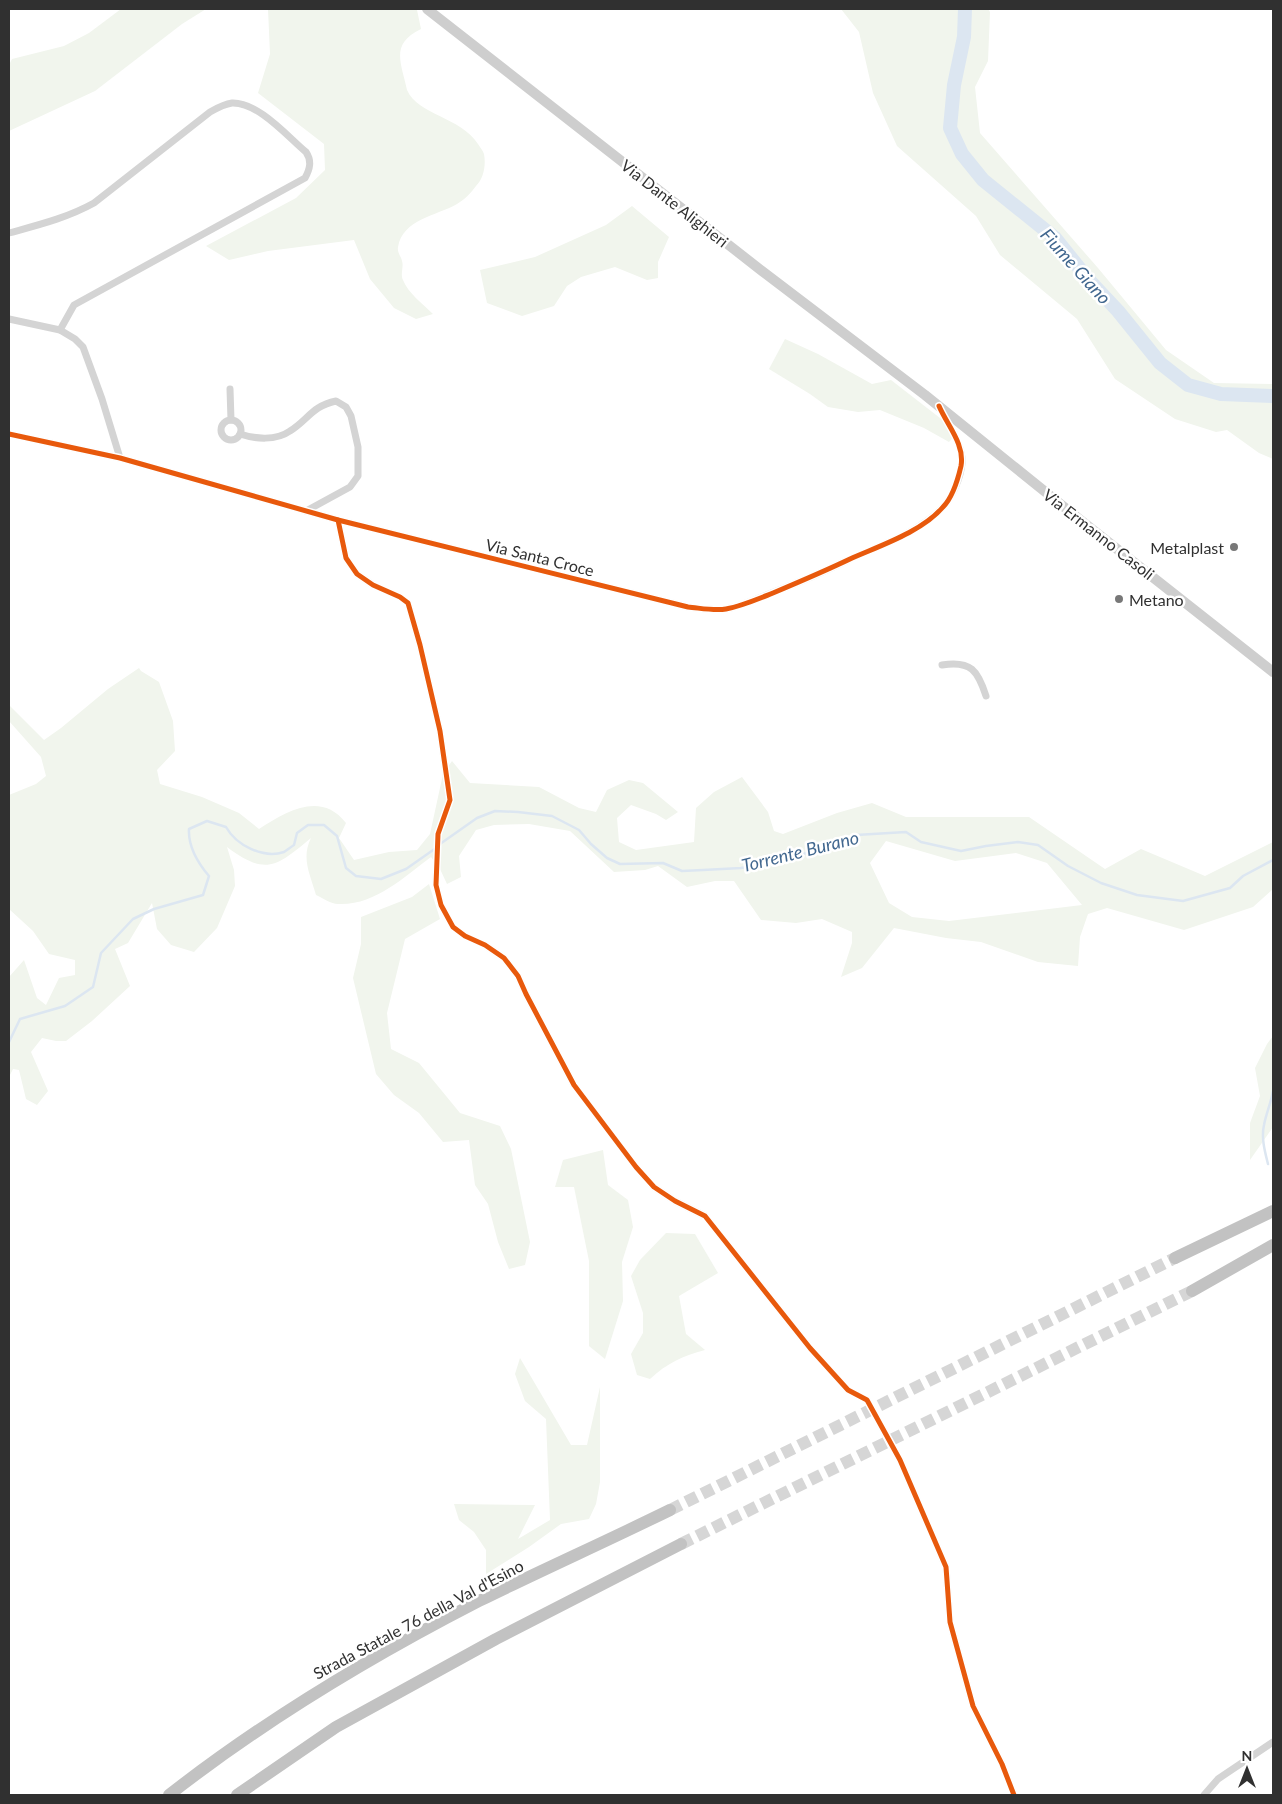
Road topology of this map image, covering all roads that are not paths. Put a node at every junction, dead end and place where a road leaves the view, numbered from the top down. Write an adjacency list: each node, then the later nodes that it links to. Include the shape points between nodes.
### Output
1 (427, 9): 6 (main road, Via Dante Alighieri)
2 (9, 232): 4 (street, via 77,213 210,112 230,103 256,110 309,157 309,171 305,178 74,305)
3 (9, 319): 4 (street)
4 (60, 330): 11 (street, via 83,347)
5 (230, 389): 8 (street)
6 (926, 395): 7 (main road, Via Ermanno Casoli)
7 (939, 406): 15 (street, Via Santa Croce, via 958,440 962,464 953,492 943,507 904,534 808,579 724,610 688,607); 17 (main road, Via Ermanno Casoli)
8 (231, 420): 10 (street, via 239,425); 10 (street, via 221,428 224,437 232,440)
9 (9, 434): 12 (street, Via Santa Croce)
10 (240, 434): 14 (street, via 250,438 272,438 290,432 312,411 328,403 336,401 346,407 352,416 358,446 358,476 350,486)
11 (116, 445): 12 (street); 13 (street)
12 (106, 455): 13 (street, Via Santa Croce)
13 (120, 458): 14 (street, Via Santa Croce)
14 (306, 511): 15 (street, Via Santa Croce)
15 (338, 520): 28 (street, via 346,558 357,574 408,604 420,645 440,731 450,800 438,834 436,885 453,927 504,958 518,976 574,1085 636,1167 654,1187 705,1216 810,1348 848,1390 867,1400 900,1460 946,1567 950,1622 973,1706)
16 (942, 665): 18 (street, via 965,664 980,677)
17 (1273, 672)
18 (986, 696)
19 (1273, 1211): 21 (highway)
20 (1273, 1245): 22 (highway)
21 (1175, 1258)
22 (1192, 1291)
23 (670, 1510): 26 (highway, Strada Statale 76 della Val d'Esino, via 479,1601 386,1651 319,1690)
24 (681, 1544): 27 (highway, via 504,1635 336,1727)
25 (1273, 1742): 29 (street, via 1218,1779)
26 (169, 1795)
27 (237, 1795)
28 (1014, 1795)
29 (1204, 1795)

